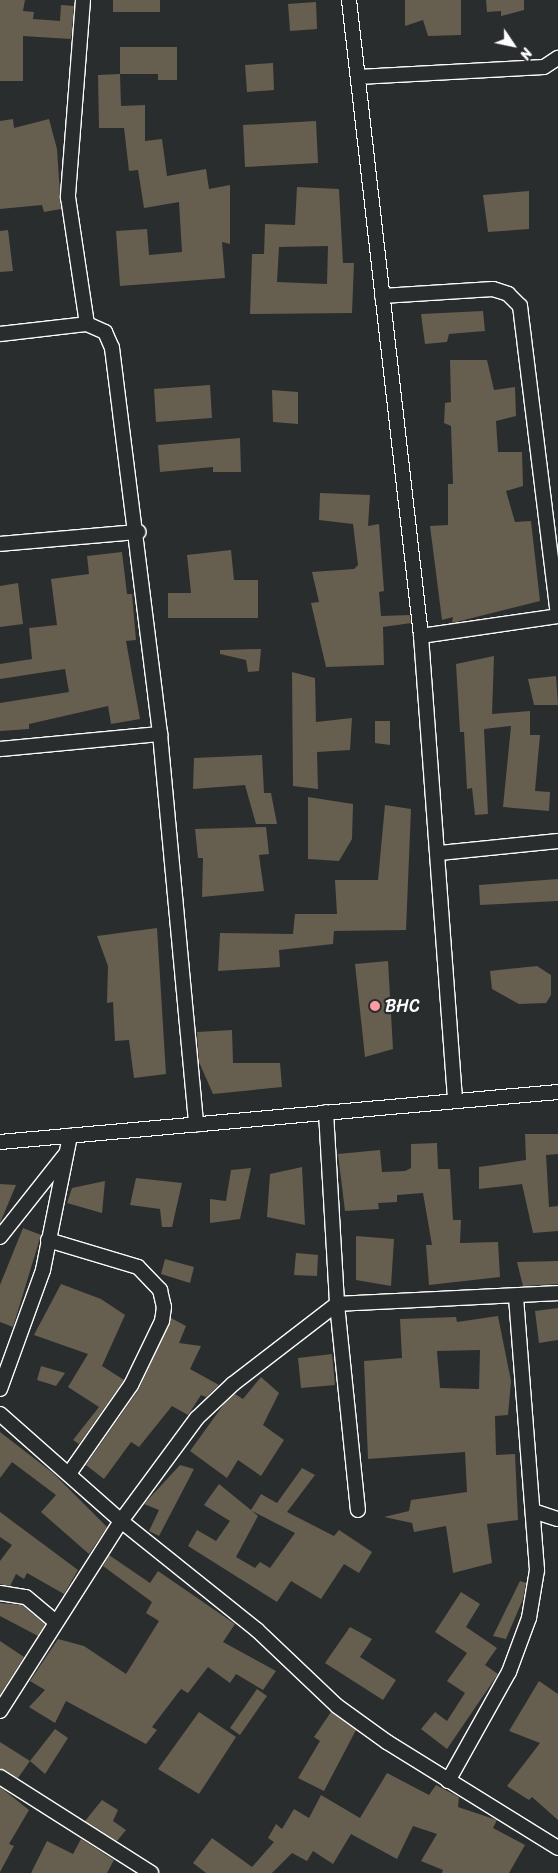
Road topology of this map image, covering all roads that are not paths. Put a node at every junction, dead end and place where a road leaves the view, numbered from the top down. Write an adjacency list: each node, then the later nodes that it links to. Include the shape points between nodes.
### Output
1 (83, 0): 6 (street, via 68,197)
2 (349, 0): 4 (street)
3 (558, 58): 4 (street, via 544,67)
4 (358, 77): 5 (street)
5 (382, 296): 10 (street, via 493,289 508,294 520,306); 11 (street)
6 (87, 324): 7 (street); 8 (street, via 105,332 112,348)
7 (0, 334)
8 (138, 532): 9 (street); 12 (street)
9 (0, 544)
10 (558, 616): 11 (street)
11 (421, 636): 15 (street)
12 (160, 734): 13 (street); 19 (street)
13 (0, 749)
14 (558, 841): 15 (street)
15 (439, 853): 17 (street)
16 (558, 1092): 17 (street)
17 (455, 1101): 18 (street)
18 (326, 1112): 19 (street); 27 (street)
19 (196, 1124): 20 (street)
20 (70, 1136): 21 (street); 22 (street)
21 (0, 1142)
22 (66, 1154): 23 (street); 24 (street)
23 (0, 1237)
24 (48, 1240): 28 (street, via 19,1346); 30 (street, via 138,1267 160,1290 164,1307 162,1321 131,1385)
25 (558, 1294): 26 (street)
26 (516, 1297): 27 (street); 32 (street)
27 (337, 1304): 31 (street); 34 (street, via 232,1384 197,1418)
28 (0, 1390)
29 (0, 1414): 30 (street)
30 (69, 1474): 34 (street)
31 (358, 1510)
32 (533, 1511): 33 (street); 39 (street, via 537,1570 529,1618 509,1672)
33 (558, 1519)
34 (121, 1521): 36 (street); 39 (street, via 257,1630 337,1706)
35 (0, 1593): 36 (street, via 26,1597)
36 (56, 1622): 37 (street)
37 (0, 1711)
38 (0, 1777): 41 (street)
39 (448, 1781): 40 (street)
40 (558, 1848)
41 (151, 1873)

